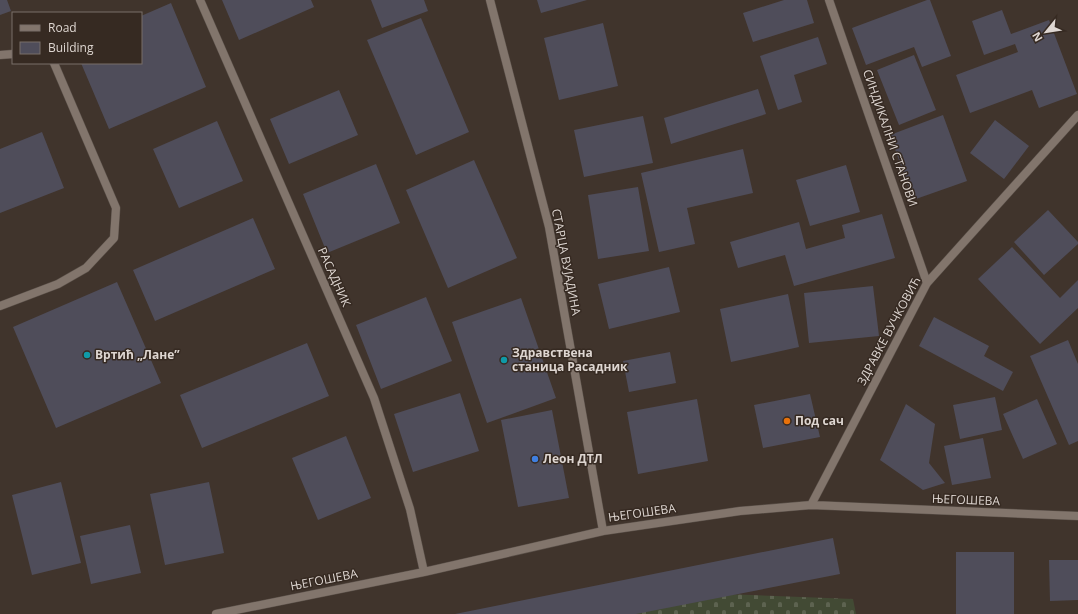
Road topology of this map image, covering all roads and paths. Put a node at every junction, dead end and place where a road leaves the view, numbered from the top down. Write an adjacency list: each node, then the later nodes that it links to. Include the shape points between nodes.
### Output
1 (200, 0): 13 (street, РАСАДНИК, via 374,398 410,509)
2 (490, 0): 12 (street, СТАРЦА ВУЈАДИНА, via 549,227)
3 (830, 0): 8 (street, СИНДИКАЛНИ СТАНОВИ)
4 (0, 54): 5 (street)
5 (12, 54)
6 (54, 64): 9 (street, via 116,208 114,238 86,268 58,284)
7 (1078, 115): 8 (street, ЗДРАВКЕ ВУЧКОВИЋ)
8 (927, 283): 10 (street, ЗДРАВКЕ ВУЧКОВИЋ)
9 (0, 306)
10 (811, 506): 11 (street, ЊЕГОШЕВА); 12 (street, ЊЕГОШЕВА, via 740,511)
11 (1077, 515)
12 (603, 531): 13 (street, ЊЕГОШЕВА)
13 (424, 572): 14 (street, ЊЕГОШЕВА)
14 (216, 614)

